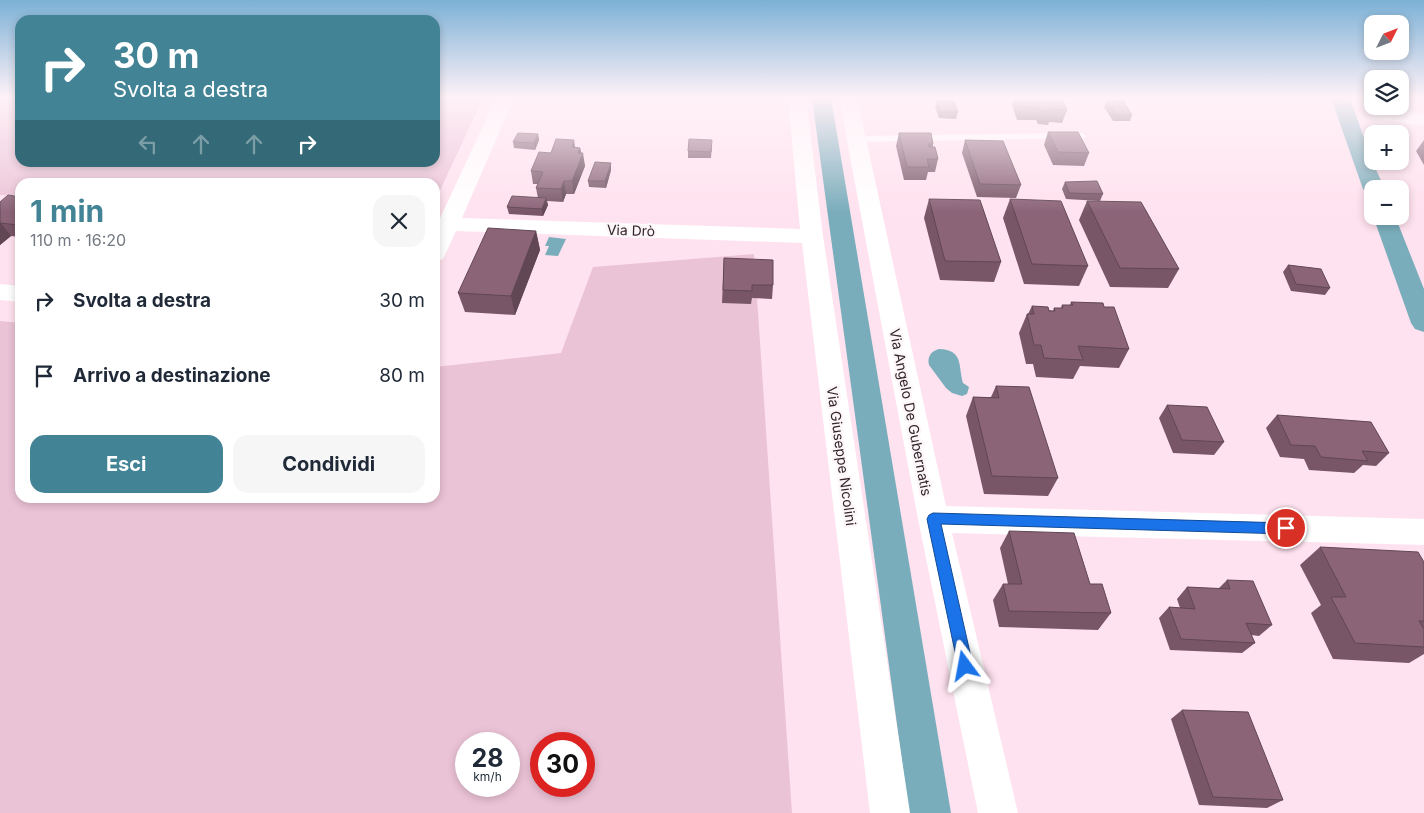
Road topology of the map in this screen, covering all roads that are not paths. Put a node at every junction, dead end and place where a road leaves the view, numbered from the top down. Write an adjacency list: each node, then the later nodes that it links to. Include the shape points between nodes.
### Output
1 (488, 136): 6 (street)
2 (801, 136): 7 (street, Via Giuseppe Nicolini)
3 (855, 136): 5 (street, Via Angelo De Gubernatis)
4 (1081, 136): 5 (lane)
5 (856, 139): 11 (street, Via Angelo De Gubernatis)
6 (449, 224): 7 (street, Via Drò); 8 (street)
7 (812, 236): 13 (street, Via Giuseppe Nicolini)
8 (440, 243)
9 (0, 292): 10 (street)
10 (15, 294)
11 (933, 519): 12 (street); 14 (street, Via Angelo De Gubernatis)
12 (1424, 532)
13 (890, 813)
14 (998, 813)

